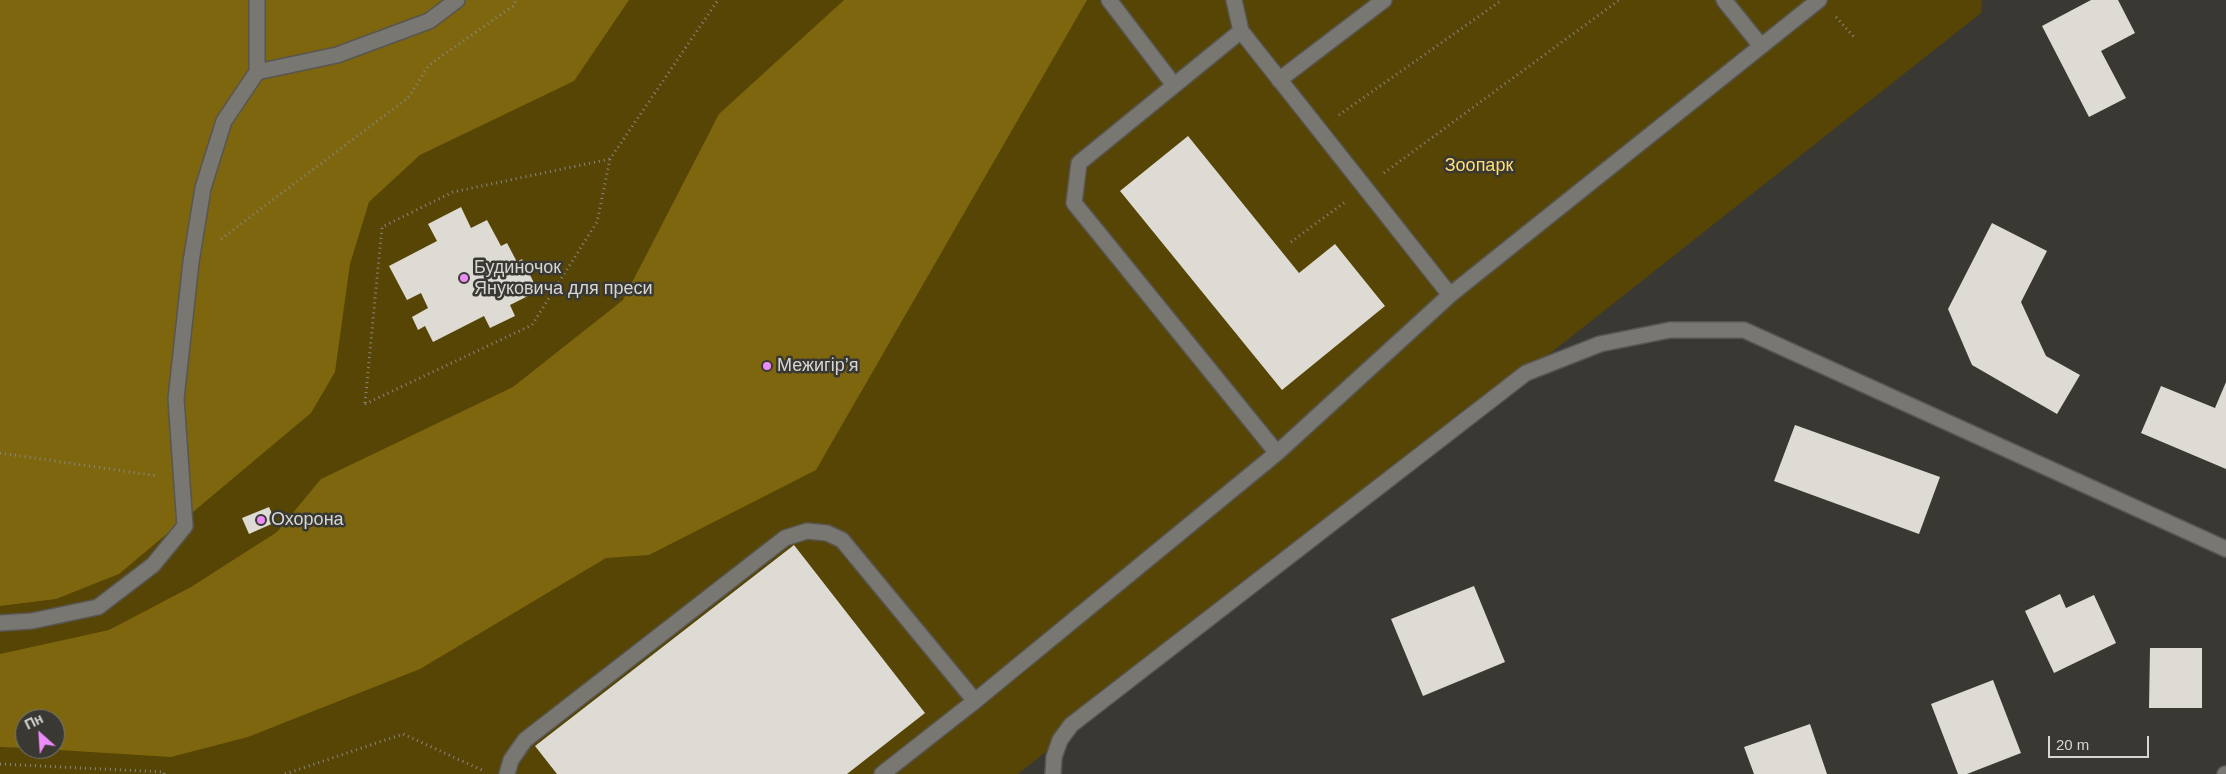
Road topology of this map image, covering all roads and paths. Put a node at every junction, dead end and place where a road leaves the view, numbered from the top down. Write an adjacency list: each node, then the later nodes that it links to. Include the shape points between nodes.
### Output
1 (258, 0): 14 (street)
2 (457, 0): 14 (street, via 429,21 337,55)
3 (516, 0): 21 (path, via 513,6 429,65 408,98)
4 (718, 0): 18 (path)
5 (1109, 0): 16 (street)
6 (1234, 0): 12 (street)
7 (1384, 0): 15 (street)
8 (1502, 0): 17 (path)
9 (1619, 0): 19 (path)
10 (1724, 0): 13 (street)
11 (1819, 0): 13 (street)
12 (1241, 31): 15 (street); 16 (street)
13 (1761, 46): 22 (street)
14 (257, 72): 21 (street, via 224,121 203,188)
15 (1279, 80): 17 (street)
16 (1174, 85): 24 (street, via 1079,162 1074,203)
17 (1318, 130): 19 (street)
18 (610, 159): 18 (path, via 453,192 382,228 365,404 532,325 597,222)
19 (1365, 188): 20 (path); 22 (street)
20 (1291, 242)
21 (190, 262): 25 (street, via 176,399)
22 (1450, 295): 24 (street)
23 (0, 453): 25 (path)
24 (1277, 453): 28 (street)
25 (182, 480): 27 (street, via 184,526 153,566 98,607)
26 (2226, 549): 35 (street, via 1744,330 1670,330 1600,344 1526,373 1071,725 1060,740)
27 (0, 623)
28 (974, 701): 33 (street, via 842,540 826,533 807,531 785,538 525,740); 34 (street)
29 (0, 764): 30 (path)
30 (164, 774)
31 (285, 774): 32 (path, via 403,734)
32 (491, 774)
33 (507, 774)
34 (882, 774)
35 (1053, 774)

